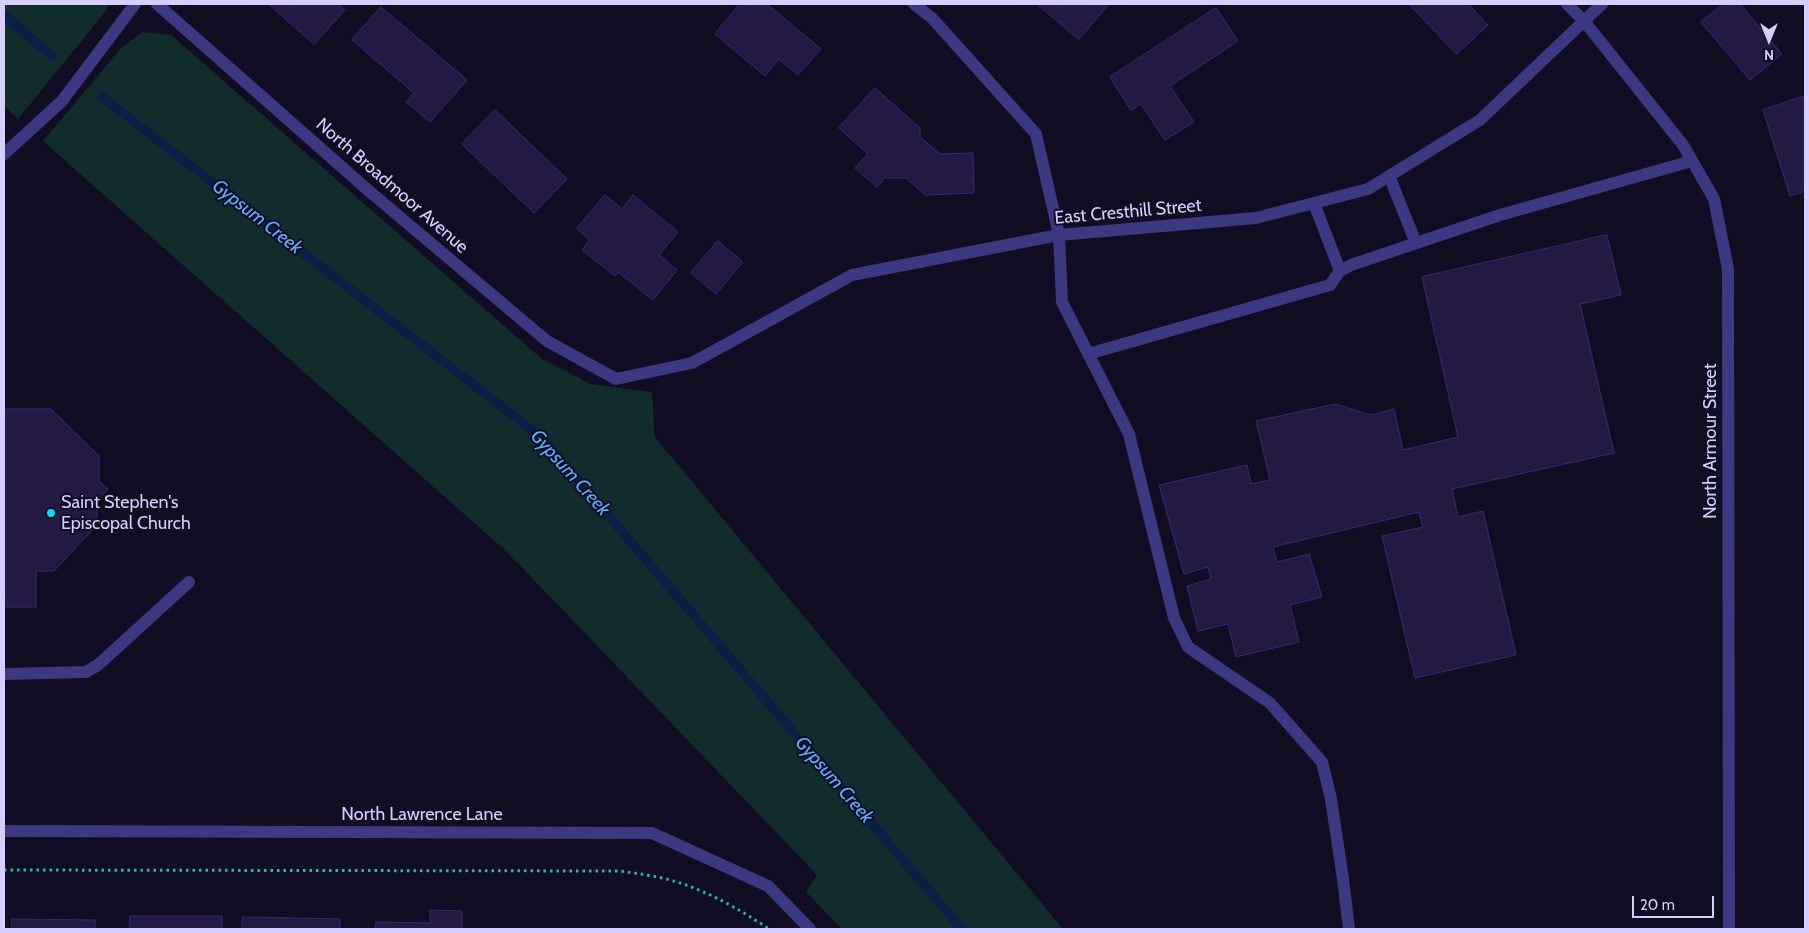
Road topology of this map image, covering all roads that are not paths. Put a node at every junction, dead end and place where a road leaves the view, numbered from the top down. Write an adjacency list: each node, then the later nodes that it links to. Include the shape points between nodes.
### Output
1 (135, 4): 7 (street, via 62,101)
2 (157, 4): 15 (street, North Broadmoor Avenue, via 369,191 547,341)
3 (914, 4): 11 (street, via 932,18 1036,134)
4 (1567, 4): 6 (street, North Armour Street)
5 (1602, 4): 6 (street, East Cresthill Street)
6 (1584, 21): 8 (street, North Armour Street, via 1683,145); 9 (street, East Cresthill Street, via 1480,120)
7 (4, 154)
8 (1692, 161): 12 (street, via 1500,215); 21 (street, North Armour Street, via 1714,200 1728,269)
9 (1389, 176): 10 (street, East Cresthill Street, via 1368,189); 12 (street)
10 (1314, 203): 11 (street, East Cresthill Street, via 1256,218); 13 (street)
11 (1059, 235): 14 (street, via 1062,302); 15 (street, East Cresthill Street, via 852,275 692,363)
12 (1416, 243): 13 (street)
13 (1340, 271): 14 (street, via 1330,285)
14 (1088, 354): 20 (street, via 1129,434 1174,618 1188,647 1270,703 1322,762 1331,799)
15 (616, 379)
16 (189, 582): 17 (street, via 98,665 86,672)
17 (4, 674)
18 (4, 831): 19 (street, North Lawrence Lane, via 652,833 768,886)
19 (810, 929)
20 (1348, 929)
21 (1729, 929)

